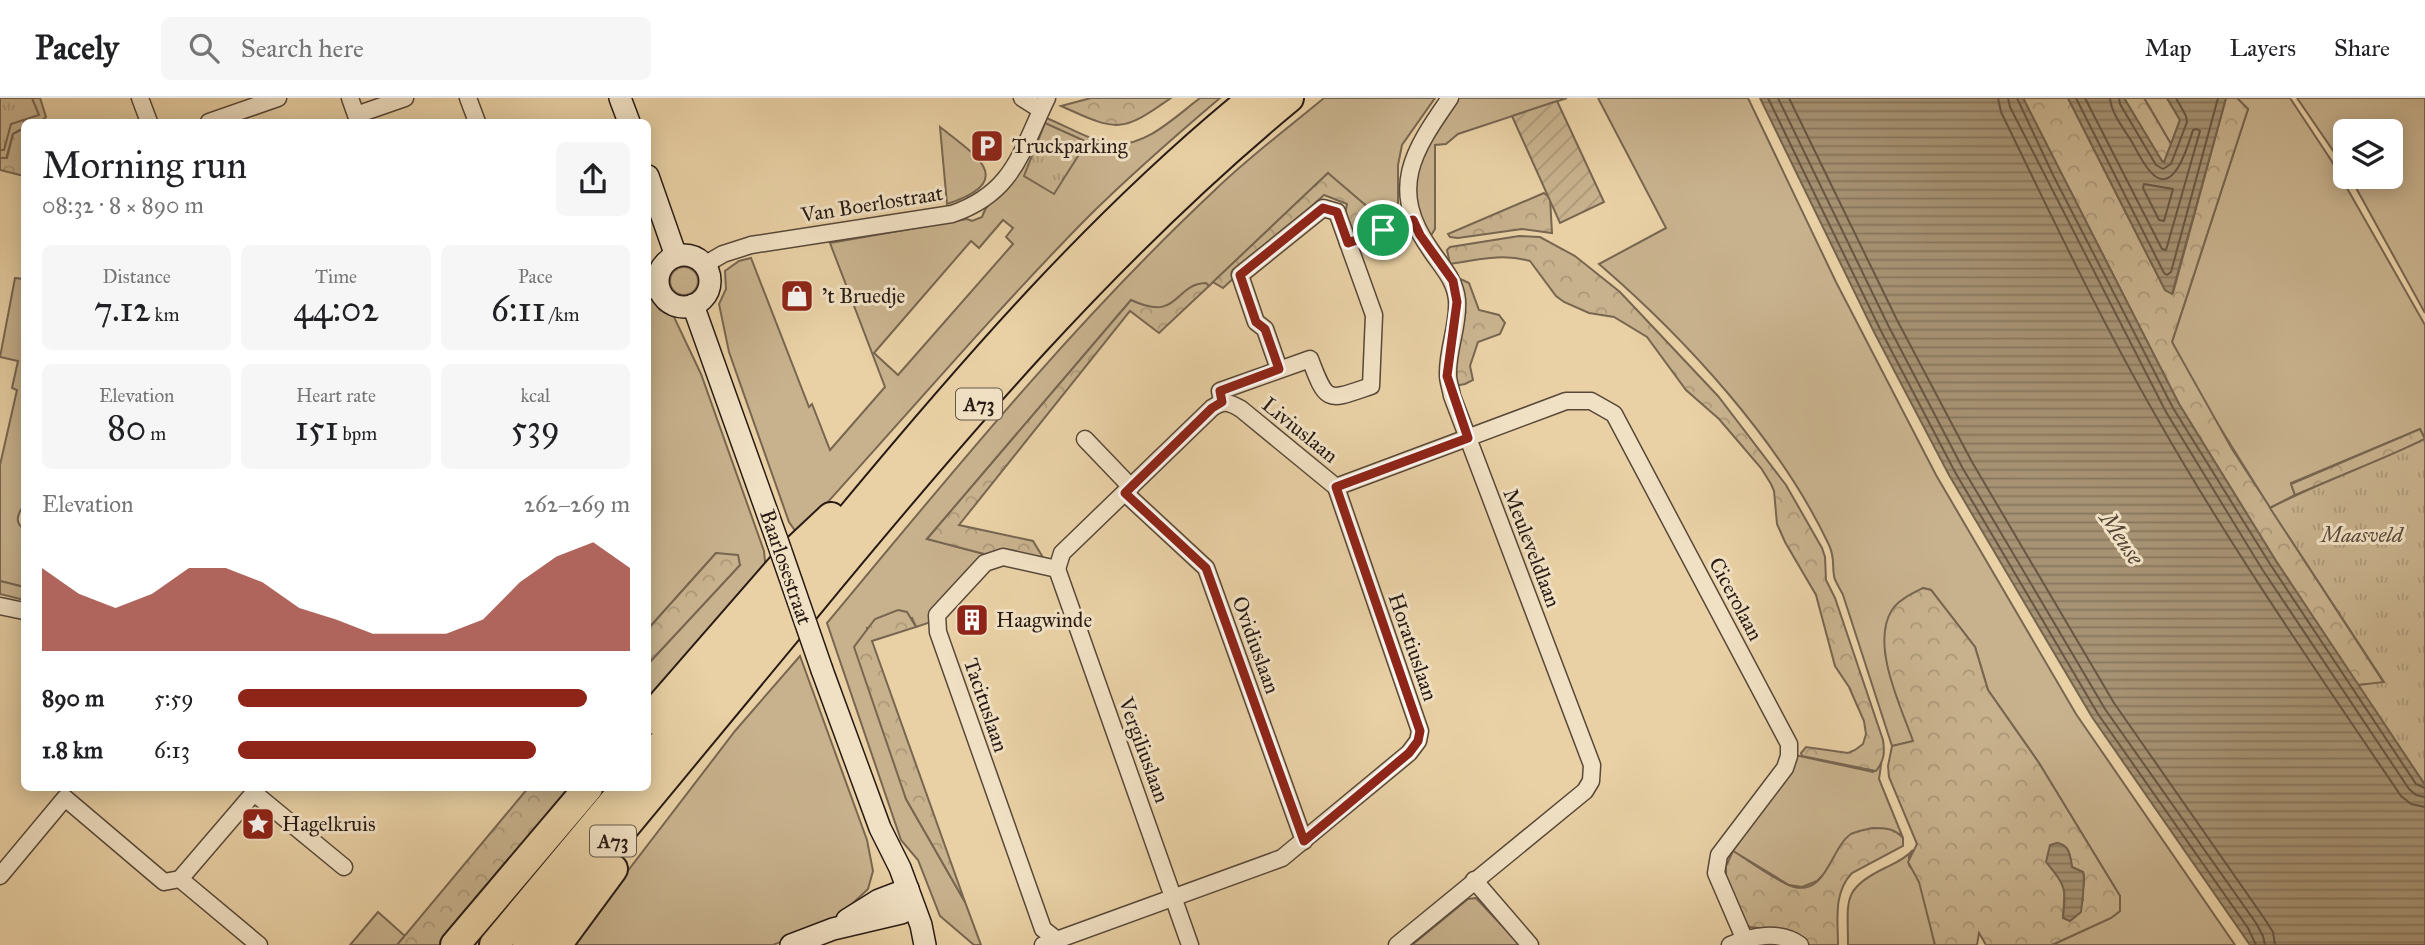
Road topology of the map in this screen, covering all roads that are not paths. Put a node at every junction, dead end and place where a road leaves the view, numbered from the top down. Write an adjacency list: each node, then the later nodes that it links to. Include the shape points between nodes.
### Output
1 (140, 98): 12 (street)
2 (278, 98): 13 (street)
3 (350, 98): 4 (street, via 356,115)
4 (405, 98)
5 (468, 98): 14 (street)
6 (620, 98): 15 (street)
7 (1022, 98): 11 (street)
8 (1253, 98): 27 (highway, A73, via 1080,256)
9 (1289, 98): 34 (highway, A73, via 1172,201 1042,332 887,510)
10 (1450, 98): 17 (street, Meuleveldlaan, via 1423,137 1411,165 1408,195)
11 (1044, 104): 20 (street, Van Boerlostraat, via 1011,173 994,193 972,207 952,214 751,245)
12 (148, 119)
13 (218, 119)
14 (476, 119)
15 (628, 119)
16 (651, 185): 19 (street)
17 (1413, 220): 18 (street); 25 (street, Meuleveldlaan, via 1453,281 1457,302 1447,376)
18 (1348, 243): 23 (street, via 1337,212 1323,208 1240,275); 23 (street, via 1374,315 1371,386 1328,396 1310,359)
19 (676, 256): 20 (street, via 692,256); 21 (street, via 662,268)
20 (704, 265): 22 (street, via 709,285)
21 (653, 289): 22 (street, via 672,304)
22 (693, 305): 46 (street, Baarlosestraat, bridge, via 880,828 900,868)
23 (1279, 369): 24 (street, via 1220,391)
24 (1222, 402): 28 (street, Liviuslaan, via 1241,409); 29 (street)
25 (1468, 438): 28 (street, Liviuslaan); 44 (street, Meuleveldlaan, via 1592,765 1585,791); 48 (street, Cicerolaan, via 1566,401 1591,401 1614,414 1790,744 1785,768 1719,855 1716,873)
26 (1085, 439): 29 (street)
27 (911, 444): 33 (highway, A73, via 797,549); 35 (highway, A73)
28 (1336, 487): 40 (street, Horatiuslaan, via 1420,731 1409,753)
29 (1128, 490): 30 (street, via 1062,553); 40 (street, Ovidiuslaan, via 1206,568)
30 (1058, 569): 45 (street, Vergiliuslaan); 47 (street, Tacituslaan, via 1003,557 985,563 937,615 938,632)
31 (0, 606): 32 (street)
32 (21, 610)
33 (651, 717)
34 (699, 738): 52 (highway, A73); 53 (highway, A73, via 619,862)
35 (651, 757)
36 (255, 791): 43 (street)
37 (257, 791): 41 (street)
38 (585, 791): 50 (highway, A73)
39 (622, 791): 51 (highway, A73)
40 (1304, 841): 45 (street, Horatiuslaan, via 1282,858)
41 (344, 867)
42 (0, 876): 43 (street, via 65,799 164,882)
43 (180, 879): 49 (street)
44 (1474, 880): 58 (street, Meuleveldlaan); 59 (street)
45 (1174, 898): 47 (street, Tacituslaan); 57 (street, Vergiliuslaan)
46 (904, 901): 54 (street, via 879,900 833,929); 55 (street, Baarlosestraat); 56 (street, Baarlosestraat)
47 (1050, 942)
48 (1740, 943): 60 (street, via 1770,936)
49 (259, 945)
50 (455, 945)
51 (494, 945)
52 (527, 945)
53 (557, 945)
54 (791, 945)
55 (915, 945)
56 (925, 945)
57 (1190, 945)
58 (1397, 945)
59 (1530, 945)
60 (1800, 945)

